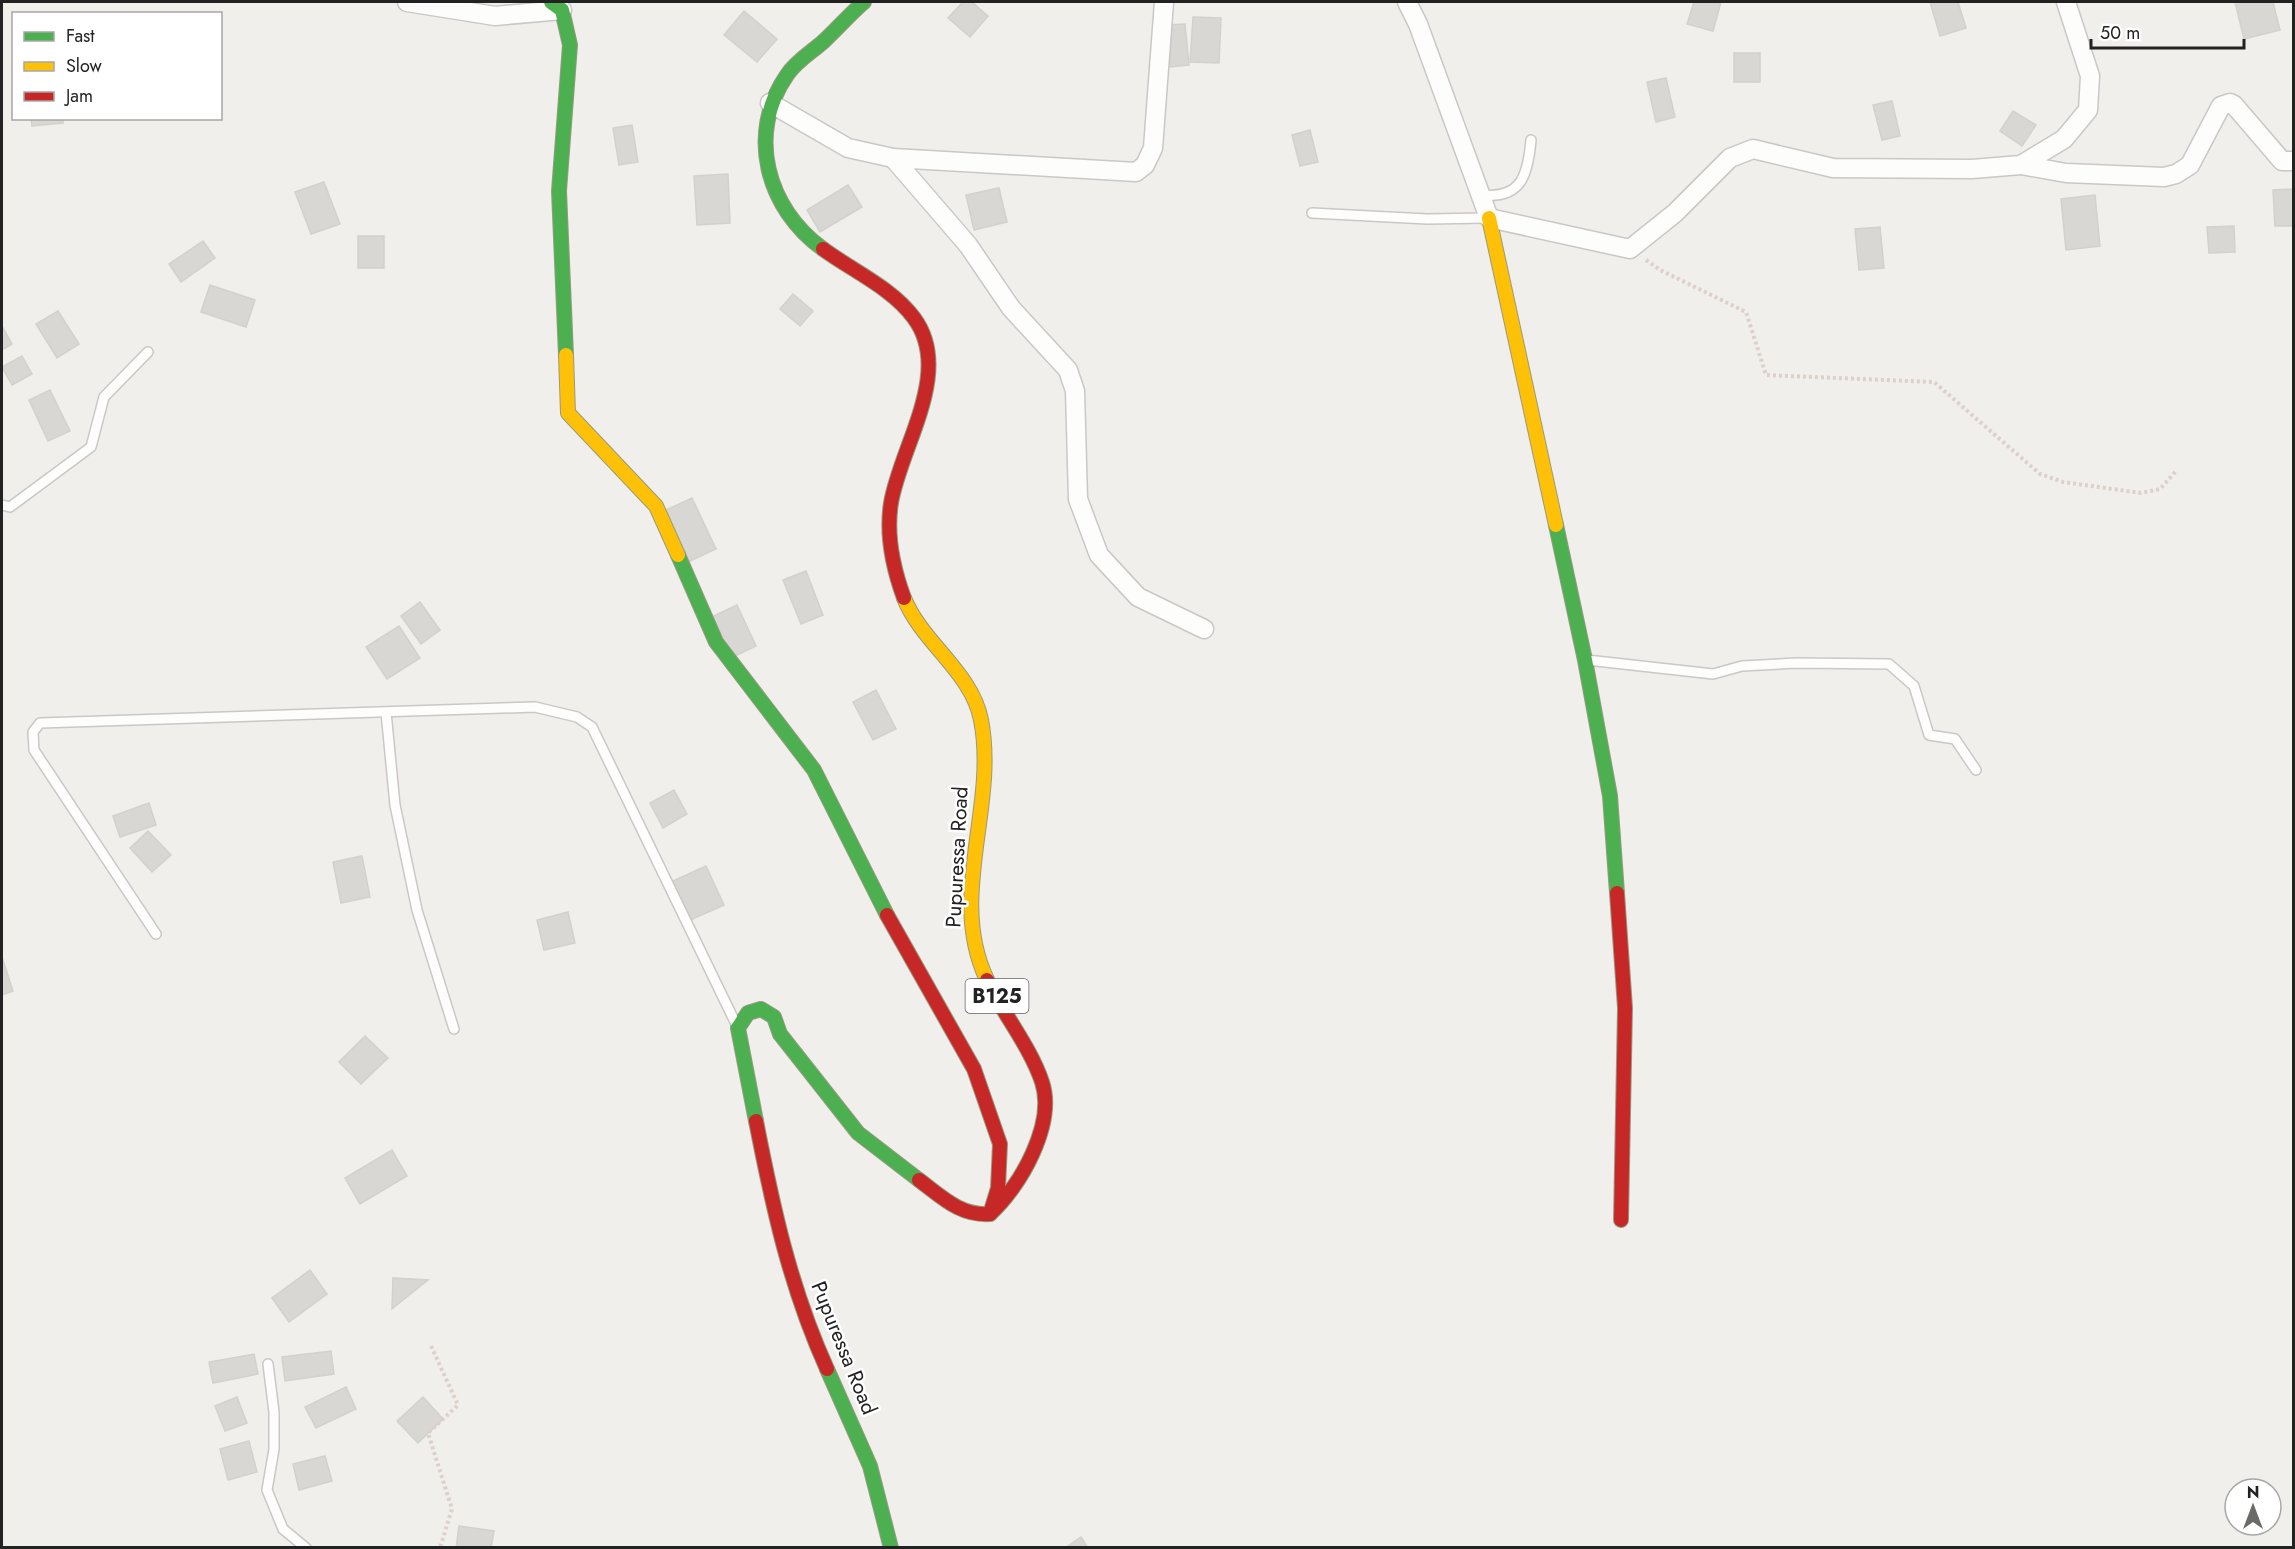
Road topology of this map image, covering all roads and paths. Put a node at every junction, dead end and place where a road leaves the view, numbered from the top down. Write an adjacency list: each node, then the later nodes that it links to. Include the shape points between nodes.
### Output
1 (407, 2): 6 (street, via 495,16)
2 (864, 2): 7 (street, Pupuressa Road / B125, via 790,70)
3 (1164, 2): 9 (street, via 1153,148 1145,165 1136,172)
4 (1407, 2): 12 (street)
5 (2066, 2): 11 (street, via 2090,76 2088,110 2064,139)
6 (556, 6): 26 (street, via 570,45 559,191 568,413 656,506 716,642 814,770 906,952 974,1069 1000,1144 998,1188)
7 (770, 103): 9 (street, via 848,148); 26 (street, Pupuressa Road / B125, via 765,156 771,182 788,217 819,247 891,297 911,315 924,336 930,367 924,406 891,497 892,549 916,624 972,695 981,717 984,750 971,927 978,960 1034,1065 1044,1093 1034,1152 1015,1190)
8 (1531, 140): 12 (lane, via 1527,173 1519,185 1500,197)
9 (893, 158): 19 (street, via 968,245 1011,308 1068,370 1075,391 1078,499 1099,555 1138,597)
10 (2294, 161): 11 (street, via 2282,161 2230,103 2221,106 2190,165 2176,174 2164,177 2066,173)
11 (2021, 165): 15 (street, via 1972,169 1833,168 1753,149 1730,158)
12 (1482, 195): 14 (street)
13 (1312, 213): 14 (lane)
14 (1489, 218): 15 (street); 20 (street)
15 (1630, 249): 17 (path, via 1660,270 1746,312 1766,375 1934,382 2040,474 2063,482 2141,493 2160,489)
16 (148, 352): 18 (lane, via 104,397 91,447 10,507)
17 (2176, 471)
18 (2, 505)
19 (1204, 629)
20 (1585, 660): 22 (lane, via 1713,674 1742,666 1889,664 1914,686 1929,735 1954,739); 27 (street, via 1610,796 1625,1008)
21 (386, 712): 23 (lane, via 40,723 33,732 34,750); 24 (lane, via 535,707 577,717 592,728); 25 (lane, via 395,805 417,910)
22 (1976, 770)
23 (156, 934)
24 (738, 1028): 26 (street, via 754,1011 761,1009 774,1017 780,1034 858,1133 957,1209 975,1215); 32 (street, Pupuressa Road, via 776,1224 806,1322 870,1466)
25 (454, 1029)
26 (990, 1214)
27 (1621, 1220)
28 (431, 1346): 31 (path, via 458,1405 428,1433 452,1509)
29 (268, 1364): 30 (lane, via 274,1449 267,1490 283,1529)
30 (306, 1548)
31 (440, 1548)
32 (891, 1548)

